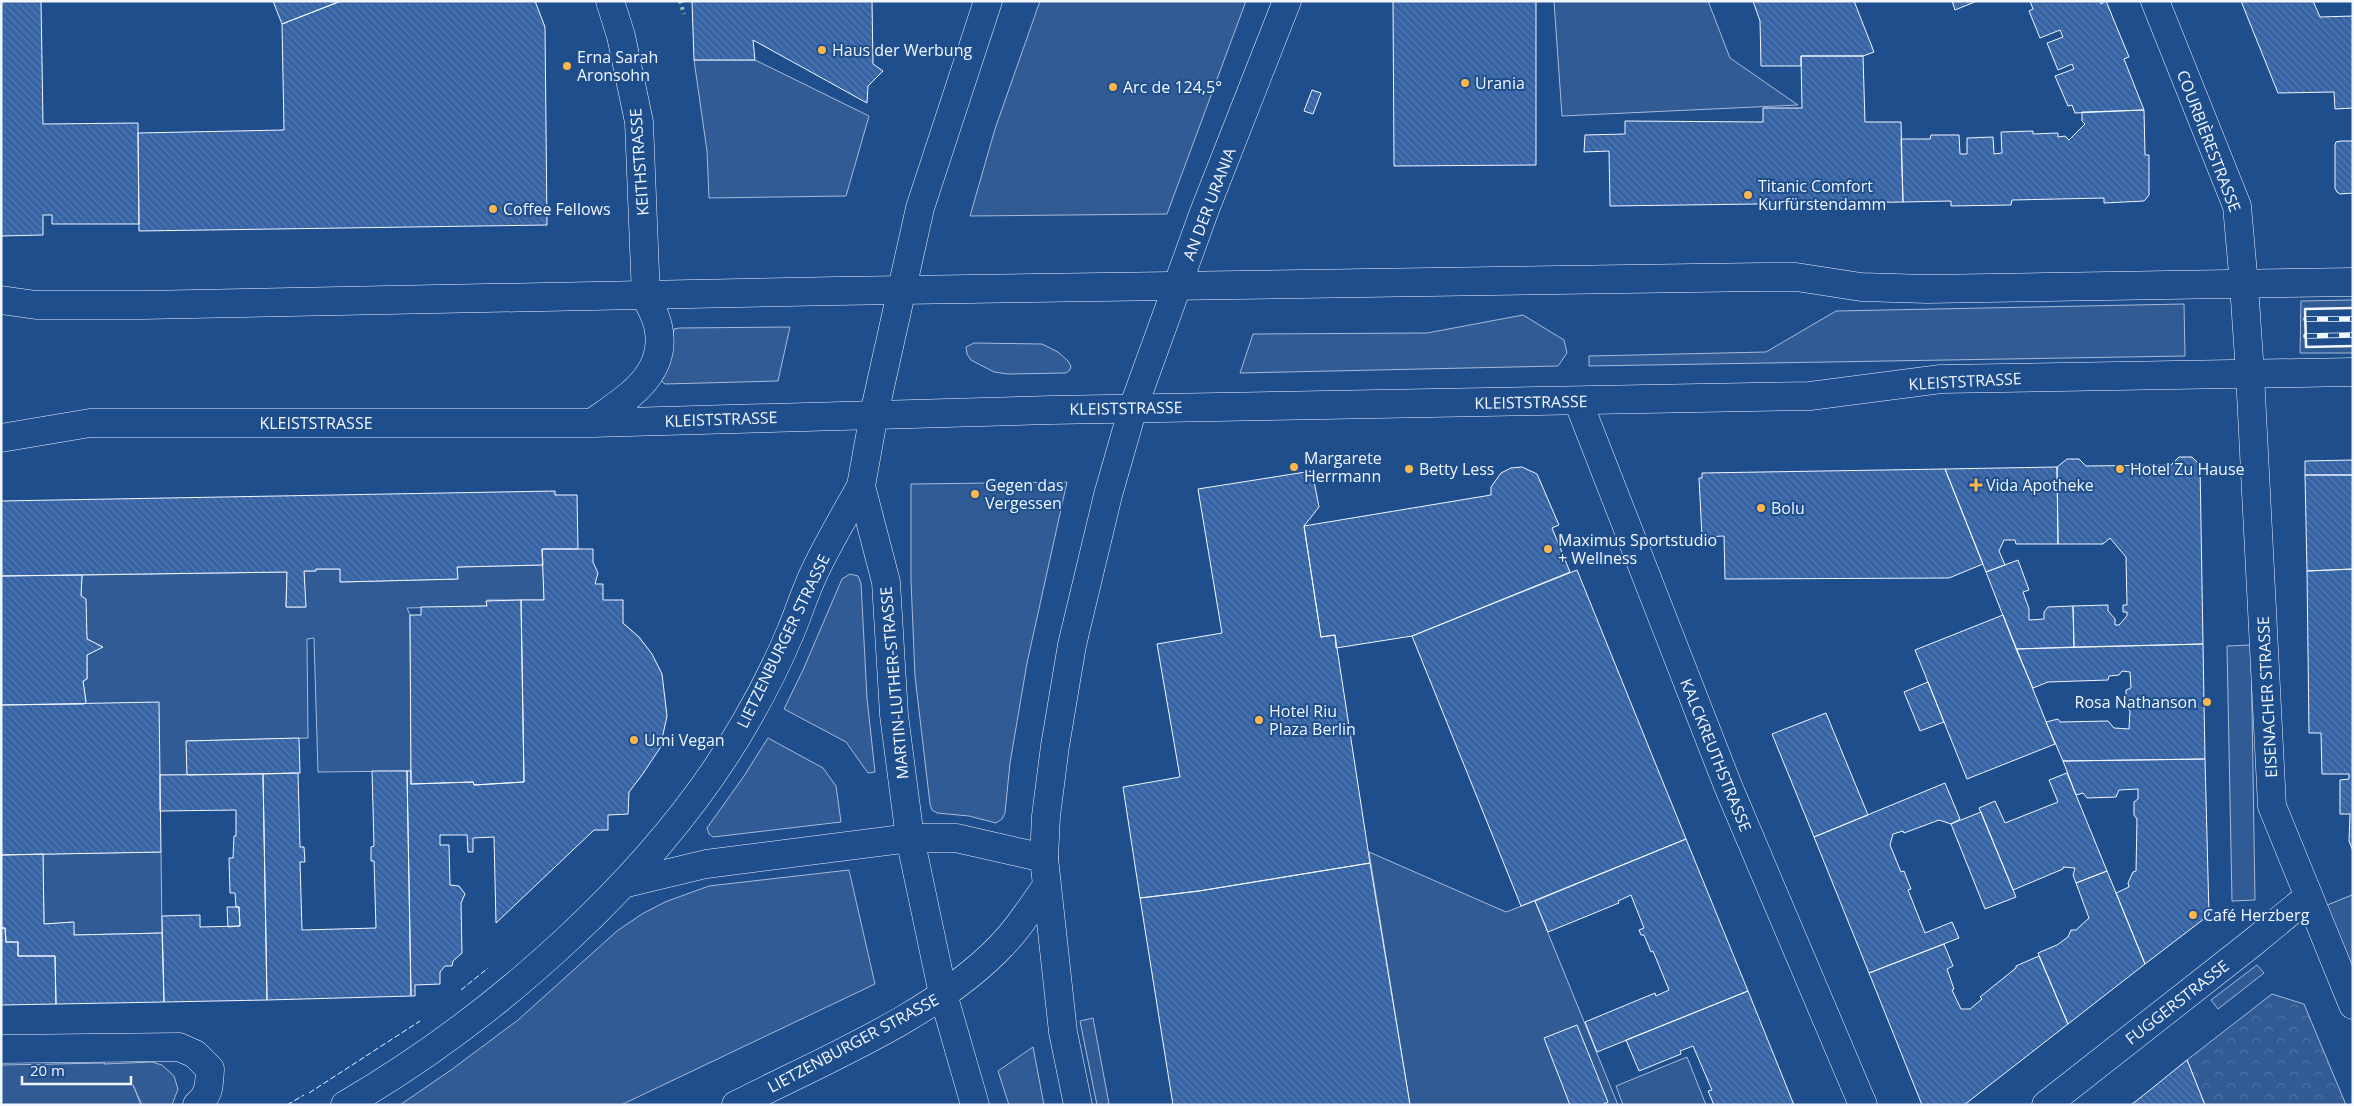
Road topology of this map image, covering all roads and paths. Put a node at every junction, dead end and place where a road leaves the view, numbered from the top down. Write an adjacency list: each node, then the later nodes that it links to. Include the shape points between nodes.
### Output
1 (610, 1): 9 (main road, KEITHSTRASSE, via 621,36 639,122)
2 (988, 1): 8 (main road, via 920,208)
3 (1287, 1): 7 (main road, AN DER URANIA)
4 (2154, 1): 6 (main road, COURBIÈRESTRASSE, via 2237,206)
5 (2353, 282): 6 (main road)
6 (2244, 284): 7 (main road, via 1919,289 1861,287 1796,277 1762,277); 12 (main road)
7 (1178, 287): 8 (main road); 14 (main road, AN DER URANIA)
8 (901, 291): 9 (main road); 15 (main road, MARTIN-LUTHER-STRASSE)
9 (646, 297): 10 (main road, via 143,305 36,305); 16 (main road, via 658,325 659,336 650,374 642,386)
10 (1, 300)
11 (2353, 372): 12 (main road, KLEISTSTRASSE)
12 (2250, 374): 13 (main road, KLEISTSTRASSE, via 1941,379 1810,396); 23 (main road, EISENACHER STRASSE, via 2272,806)
13 (1578, 401): 14 (main road, KLEISTSTRASSE); 32 (main road, KALCKREUTHSTRASSE, via 1728,786)
14 (1133, 408): 15 (main road, KLEISTSTRASSE); 20 (main road, via 1108,494 1072,645 1055,746)
15 (874, 414): 16 (main road, KLEISTSTRASSE); 18 (main road, MARTIN-LUTHER-STRASSE)
16 (592, 423): 17 (main road, KLEISTSTRASSE, via 90,423)
17 (1, 438)
18 (861, 486): 19 (main road, MARTIN-LUTHER-STRASSE, via 886,582 894,715); 21 (main road, LIETZENBURGER STRASSE, via 814,574 791,632 744,724 687,809)
19 (910, 838): 20 (main road, LIETZENBURGER STRASSE, via 956,838); 21 (main road, LIETZENBURGER STRASSE, via 706,864); 24 (main road, MARTIN-LUTHER-STRASSE)
20 (1044, 858): 22 (main road)
21 (623, 884): 28 (main road, LIETZENBURGER STRASSE, via 524,978 465,1024)
22 (1046, 887): 24 (main road, LIETZENBURGER STRASSE, via 1004,944); 31 (main road, via 1063,1032)
23 (2308, 897): 25 (main road, EISENACHER STRASSE); 33 (main road, FUGGERSTRASSE)
24 (943, 994): 29 (main road, LIETZENBURGER STRASSE, via 882,1031); 30 (main road, MARTIN-LUTHER-STRASSE)
25 (2353, 1005)
26 (1, 1049): 27 (main road, via 178,1047 195,1054 210,1069 210,1088)
27 (197, 1105)
28 (345, 1105)
29 (736, 1105)
30 (975, 1105)
31 (1078, 1105)
32 (1863, 1105)
33 (2046, 1105)

